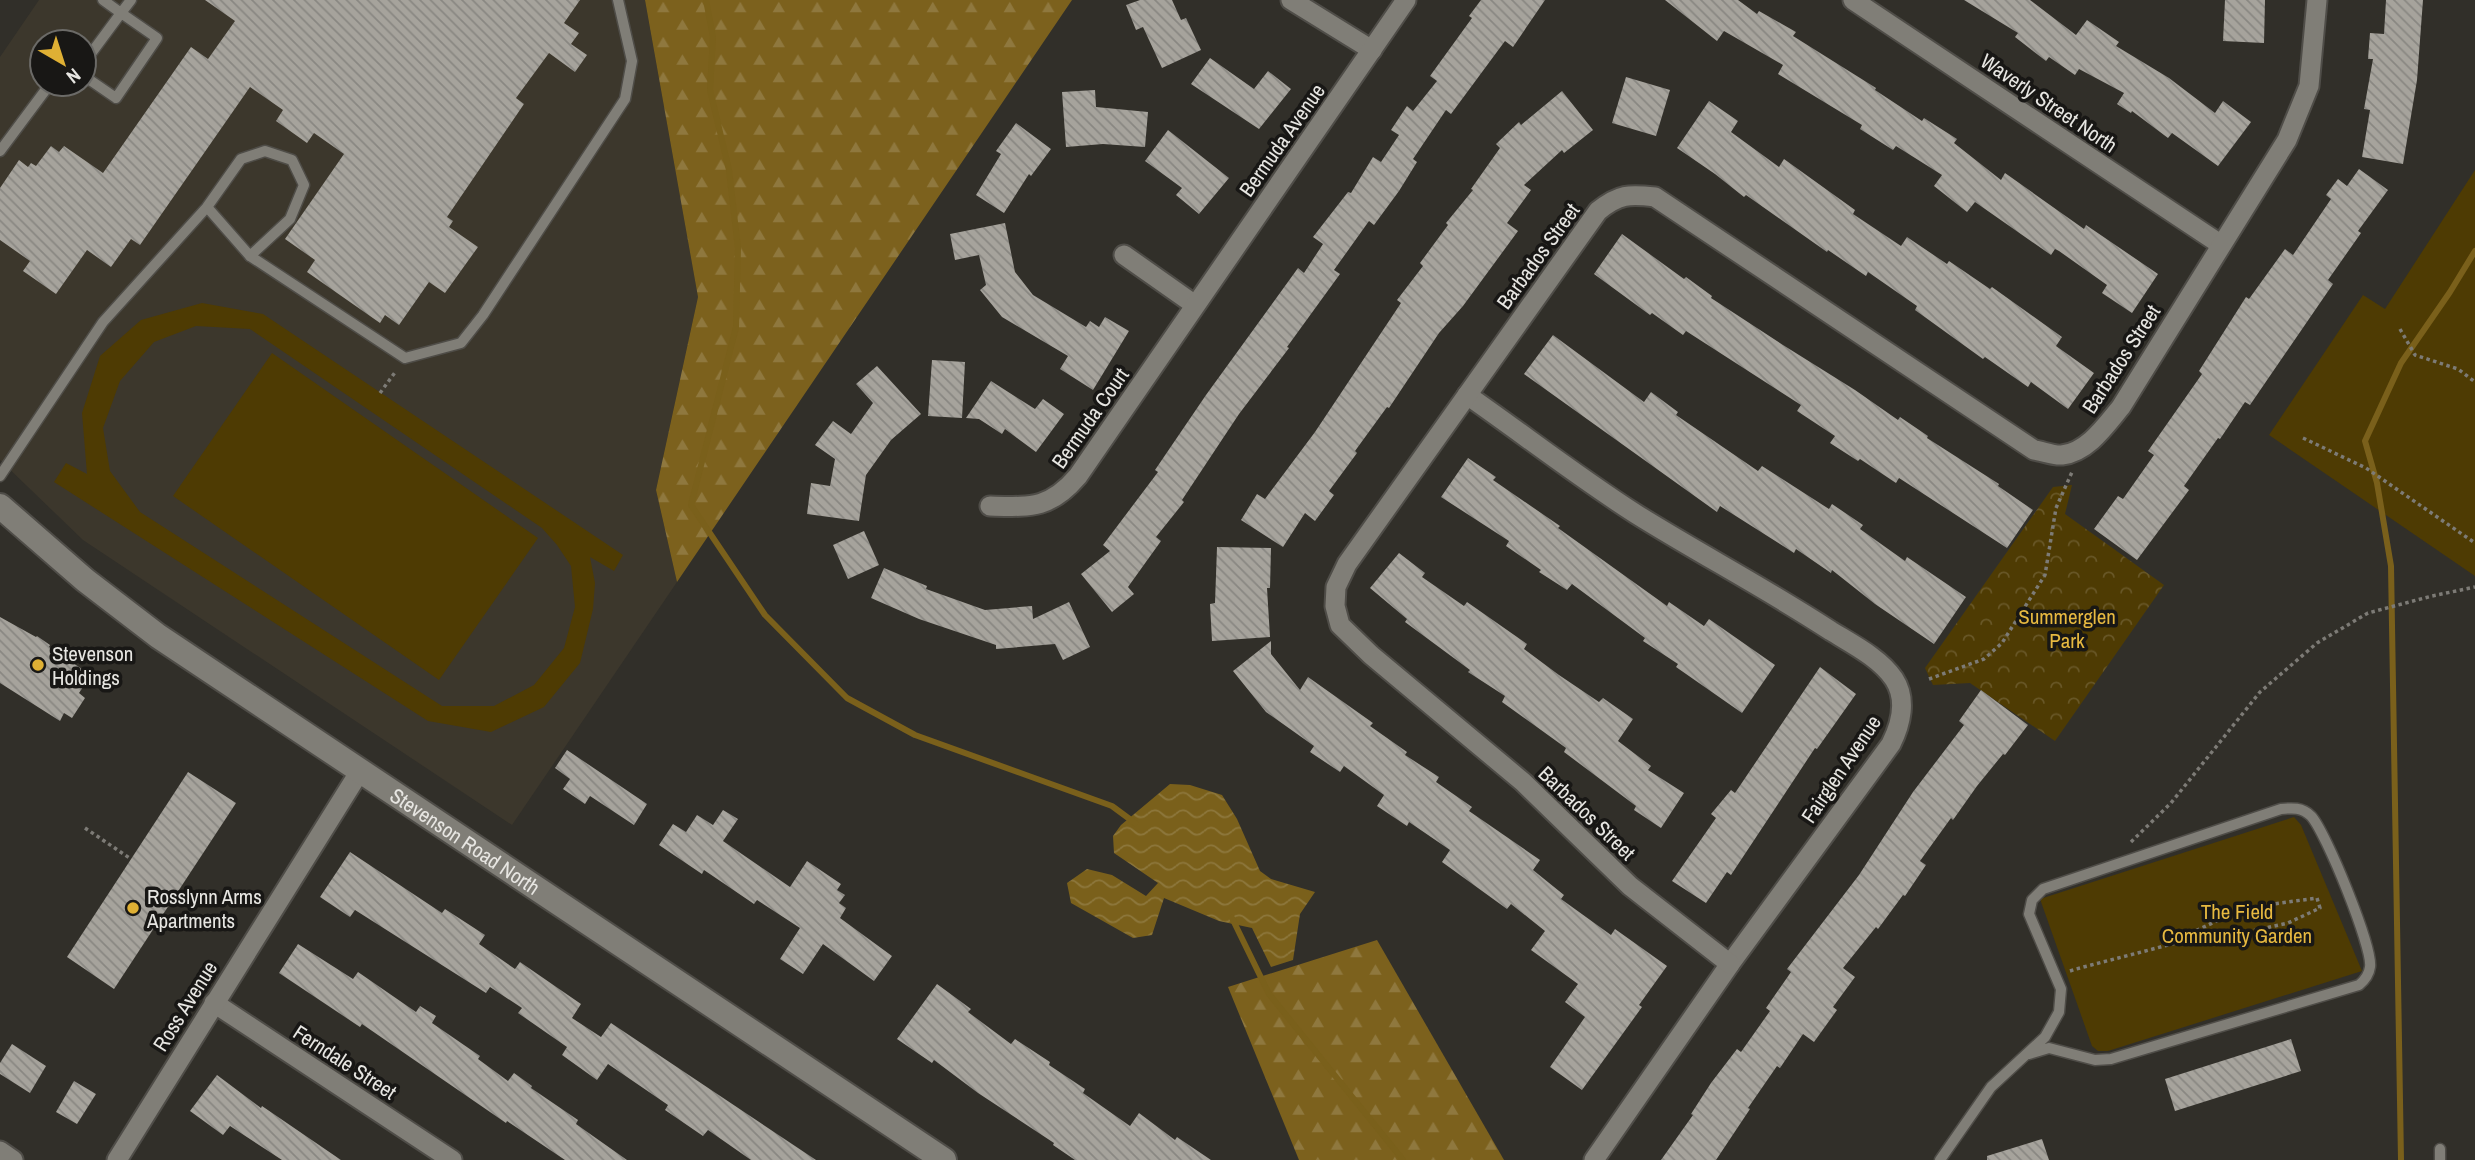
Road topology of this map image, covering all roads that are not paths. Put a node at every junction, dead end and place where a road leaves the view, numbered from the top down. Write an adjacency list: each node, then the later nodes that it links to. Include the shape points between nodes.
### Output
1 (103, 0): 8 (lane)
2 (131, 0): 8 (lane)
3 (618, 0): 16 (lane, via 632,61 625,99 461,342 405,358)
4 (1291, 0): 10 (street)
5 (1406, 0): 10 (street, Bermuda Avenue)
6 (1853, 0): 15 (street, Waverly Street North)
7 (2317, 0): 15 (street, Barbados Street, via 2309,86 2287,140)
8 (121, 13): 9 (lane); 11 (lane, via 157,38 116,98)
9 (98, 44)
10 (1372, 50): 18 (street, Bermuda Avenue)
11 (98, 86)
12 (40, 98): 13 (lane)
13 (0, 151)
14 (207, 207): 16 (lane); 16 (lane, via 241,159 265,150 292,160 303,185 290,219); 20 (lane, via 103,322)
15 (2220, 244): 19 (street, Barbados Street, via 2121,407 2100,433 2062,455 2034,450 1655,197 1630,194 1598,211)
16 (250, 256)
17 (1124, 256): 18 (street)
18 (1195, 305): 22 (street, Bermuda Court, via 1066,490 1035,506)
19 (1466, 395): 24 (street, Barbados Street, via 1347,564 1336,587 1340,625 1523,782 1630,886); 24 (street, Fairglen Avenue, via 1635,513 1860,650 1895,681 1901,719 1891,744)
20 (0, 476)
21 (0, 506): 23 (street, Stevenson Road North, via 158,636)
22 (990, 506)
23 (359, 771): 25 (street, Ross Avenue); 31 (street, Stevenson Road North)
24 (1730, 964): 32 (street, Fairglen Avenue)
25 (214, 1003): 29 (street, Ross Avenue); 30 (street, Ferndale Street)
26 (2029, 1054): 26 (lane, via 2049,1048 2095,1060 2112,1059 2359,985 2371,965 2346,884 2310,816 2298,808 2281,809 2043,889 2032,900 2029,914 2060,989 2059,1012 2046,1037); 33 (lane, via 1991,1087)
27 (0, 1151): 28 (street)
28 (13, 1160)
29 (117, 1160)
30 (452, 1160)
31 (944, 1160)
32 (1594, 1160)
33 (1940, 1160)

